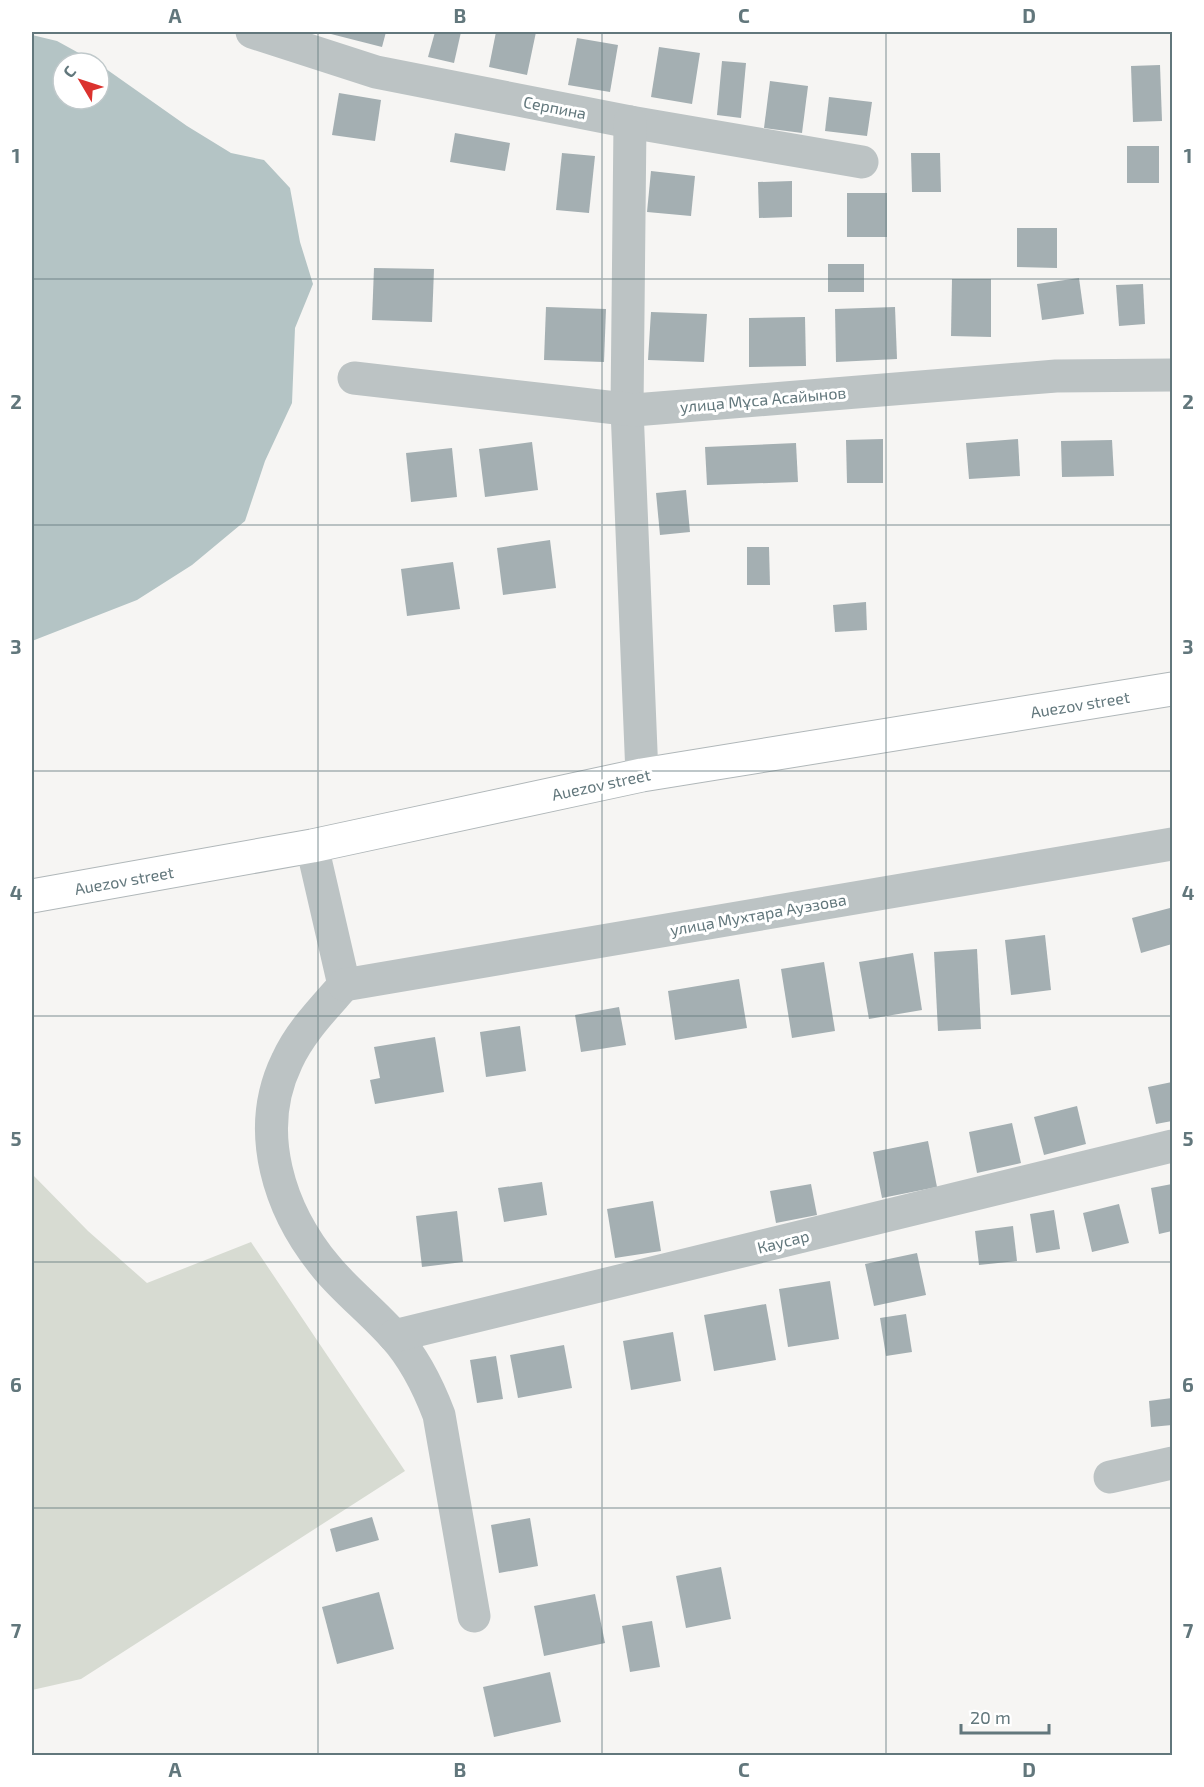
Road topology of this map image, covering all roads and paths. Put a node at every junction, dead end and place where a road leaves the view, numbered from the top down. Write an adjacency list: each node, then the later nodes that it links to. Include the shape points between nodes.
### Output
1 (252, 32): 2 (street, Серпина, via 376,72)
2 (630, 122): 3 (street, Серпина); 6 (street)
3 (862, 162)
4 (1173, 375): 6 (street, улица Мұса Асайынов, via 1056,375)
5 (354, 378): 6 (street, улица Мұса Асайынов)
6 (627, 409): 8 (street)
7 (1173, 689): 8 (main road, Auezov street)
8 (642, 775): 10 (main road, Auezov street)
9 (1173, 844): 12 (street, улица Мухтара Ауэзова)
10 (312, 846): 11 (main road, Auezov street); 12 (street)
11 (32, 896)
12 (344, 985): 14 (street, via 311,1023 287,1060 274,1094 271,1130 275,1172 288,1208 327,1269)
13 (1173, 1146): 14 (street, Каусар)
14 (394, 1336): 17 (street, via 427,1384 439,1415)
15 (1173, 1463): 16 (street)
16 (1110, 1477)
17 (474, 1616)

